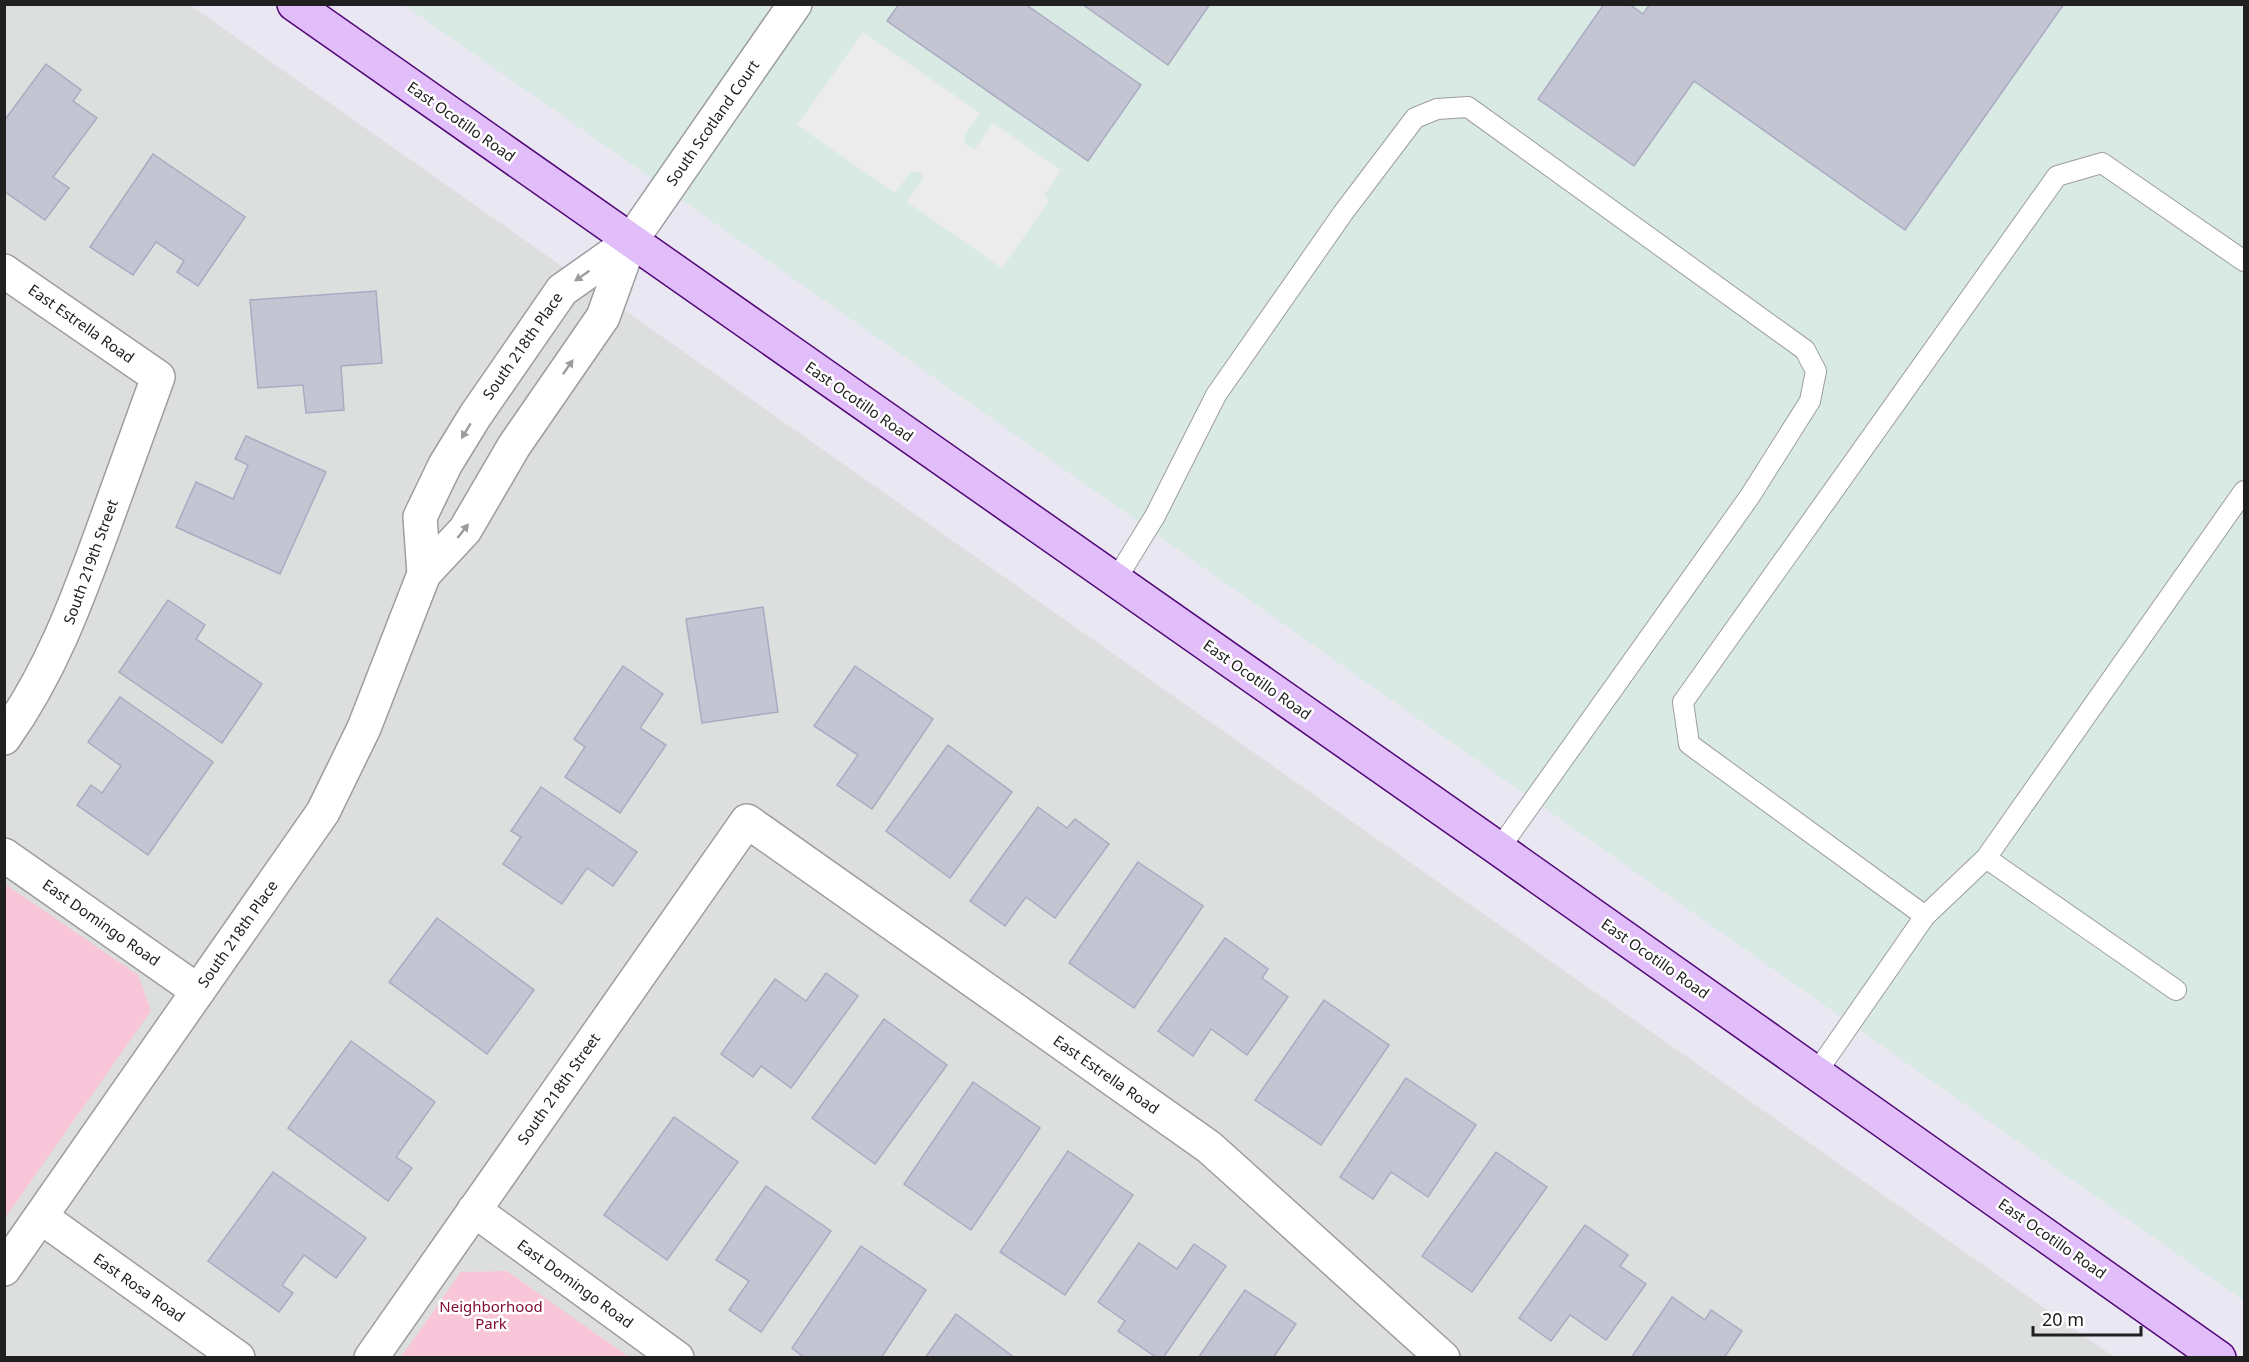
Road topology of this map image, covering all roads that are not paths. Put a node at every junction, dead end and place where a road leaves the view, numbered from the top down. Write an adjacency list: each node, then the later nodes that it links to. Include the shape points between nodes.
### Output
1 (294, 4): 3 (main road, East Ocotillo Road)
2 (795, 4): 3 (street, South Scotland Court)
3 (630, 242): 8 (street, South 218th Place, one-way to 3, via 465,530 514,446 603,318); 8 (street, South 218th Place, one-way to 8, via 562,290 469,426 420,517); 9 (main road, East Ocotillo Road)
4 (2244, 261): 15 (lane, via 2102,163 2058,176 1683,702 1689,744)
5 (4, 271): 6 (street, East Estrella Road)
6 (158, 377): 10 (street, South 219th Street, via 70,620 27,707)
7 (2244, 491): 14 (lane)
8 (424, 574): 17 (street, South 218th Place, via 364,728 323,812)
9 (1115, 581): 12 (main road, East Ocotillo Road); 12 (lane, via 1155,516 1216,395 1343,213 1415,118 1437,109 1468,107 1804,350 1816,371 1810,401 1750,496)
10 (4, 738)
11 (747, 821): 19 (street, South 218th Street); 25 (street, East Estrella Road, via 1209,1147)
12 (1499, 849): 18 (main road, East Ocotillo Road)
13 (4, 855): 17 (street, East Domingo Road)
14 (1986, 858): 15 (lane); 16 (lane)
15 (1925, 916): 18 (lane)
16 (2176, 990)
17 (198, 991): 20 (street, South 218th Place)
18 (1816, 1073): 26 (main road, East Ocotillo Road)
19 (474, 1210): 23 (street, South 218th Street); 24 (street, East Domingo Road)
20 (41, 1217): 21 (street, South 218th Place); 22 (street, East Rosa Road)
21 (4, 1269)
22 (238, 1358)
23 (371, 1358)
24 (677, 1358)
25 (1443, 1358)
26 (2219, 1358)

